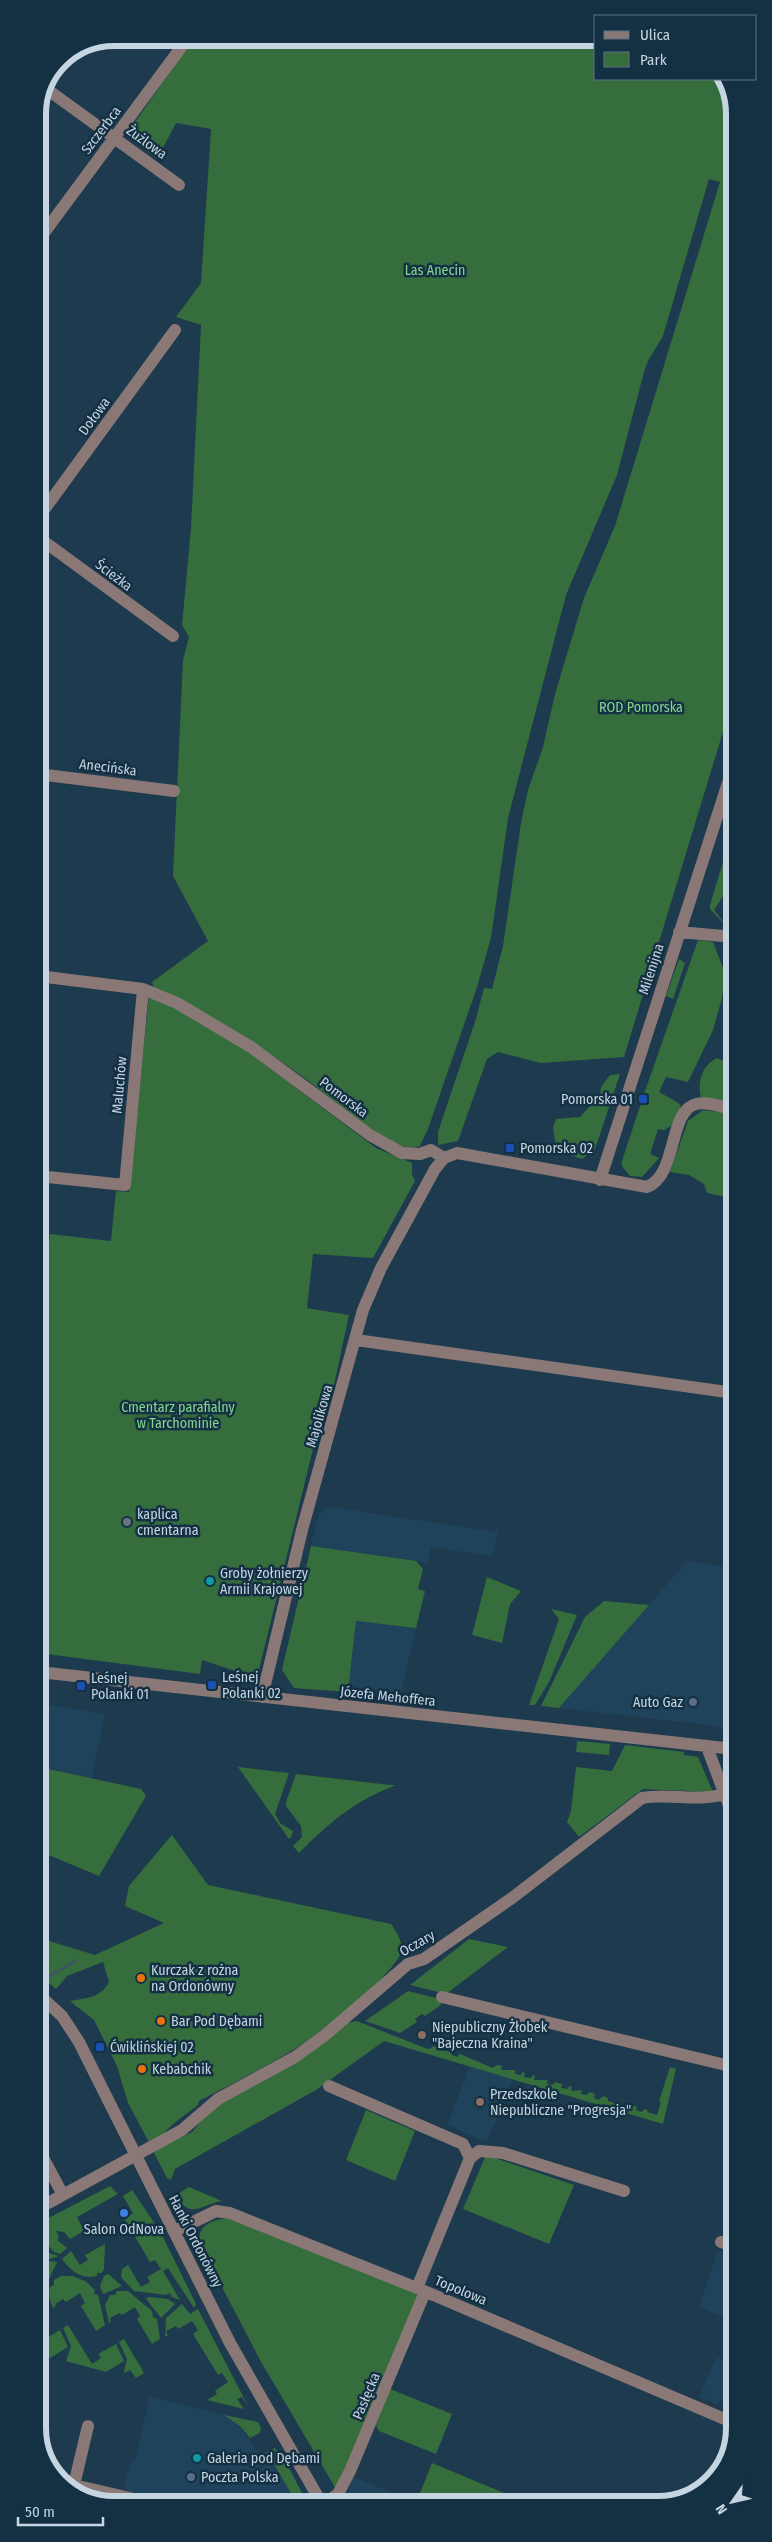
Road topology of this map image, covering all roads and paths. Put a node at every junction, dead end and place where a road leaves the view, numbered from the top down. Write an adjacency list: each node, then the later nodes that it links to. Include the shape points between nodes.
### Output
1 (182, 46): 3 (street, Szczerbca)
2 (50, 92): 3 (street, Żużlowa)
3 (114, 138): 4 (street, Żużlowa); 5 (street, Szczerbca)
4 (179, 185)
5 (46, 230)
6 (175, 330): 7 (street, Dołowa)
7 (46, 507)
8 (46, 543): 9 (street, Ścieżka)
9 (173, 636)
10 (46, 775): 12 (street, Anecińska)
11 (726, 788): 13 (street, Milenijna)
12 (174, 791)
13 (679, 932): 14 (street); 20 (street, Milenijna)
14 (726, 936)
15 (46, 977): 16 (street, Pomorska)
16 (143, 989): 18 (street, Pomorska, via 199,1015 251,1047 370,1135 402,1153 420,1154 431,1150); 19 (street, Maluchów, via 125,1185)
17 (726, 1108): 20 (street, Pomorska, via 703,1103 689,1107 682,1115 664,1172 647,1187)
18 (444, 1158): 20 (street, Pomorska, via 465,1154); 21 (street, Majolikowa, via 382,1268 363,1310)
19 (46, 1177)
20 (600, 1180)
21 (356, 1340): 22 (street); 24 (street, Majolikowa, via 302,1530)
22 (726, 1392)
23 (46, 1673): 24 (street, Józefa Mehoffera)
24 (262, 1697): 25 (street, Józefa Mehoffera)
25 (707, 1747): 26 (street, Józefa Mehoffera); 27 (street)
26 (726, 1748)
27 (724, 1794): 28 (street); 34 (street, Oczary, via 699,1798 655,1795 642,1798 512,1898 424,1959 408,1964 337,2027 300,2054 218,2098 182,2130)
28 (726, 1799)
29 (442, 1997): 31 (street)
30 (46, 2001): 34 (street, Hanki Ordonówny, via 62,2016 75,2035)
31 (726, 2065)
32 (329, 2086): 33 (street, via 463,2144)
33 (474, 2155): 36 (street, via 503,2153); 42 (street, Pasłęcka)
34 (137, 2156): 37 (street, Oczary); 39 (street, Hanki Ordonówny)
35 (46, 2163): 37 (street)
36 (624, 2191)
37 (64, 2195): 38 (street, Oczary)
38 (46, 2204)
39 (175, 2231): 42 (street, Topolowa, via 211,2213 226,2212); 48 (street, Hanki Ordonówny, via 230,2343)
40 (720, 2242): 41 (street)
41 (726, 2244)
42 (421, 2290): 43 (street, Topolowa); 49 (street, Pasłęcka, via 350,2472)
43 (726, 2420)
44 (88, 2426): 45 (street)
45 (74, 2483)
46 (85, 2489): 47 (street)
47 (120, 2496)
48 (318, 2496)
49 (335, 2496)

